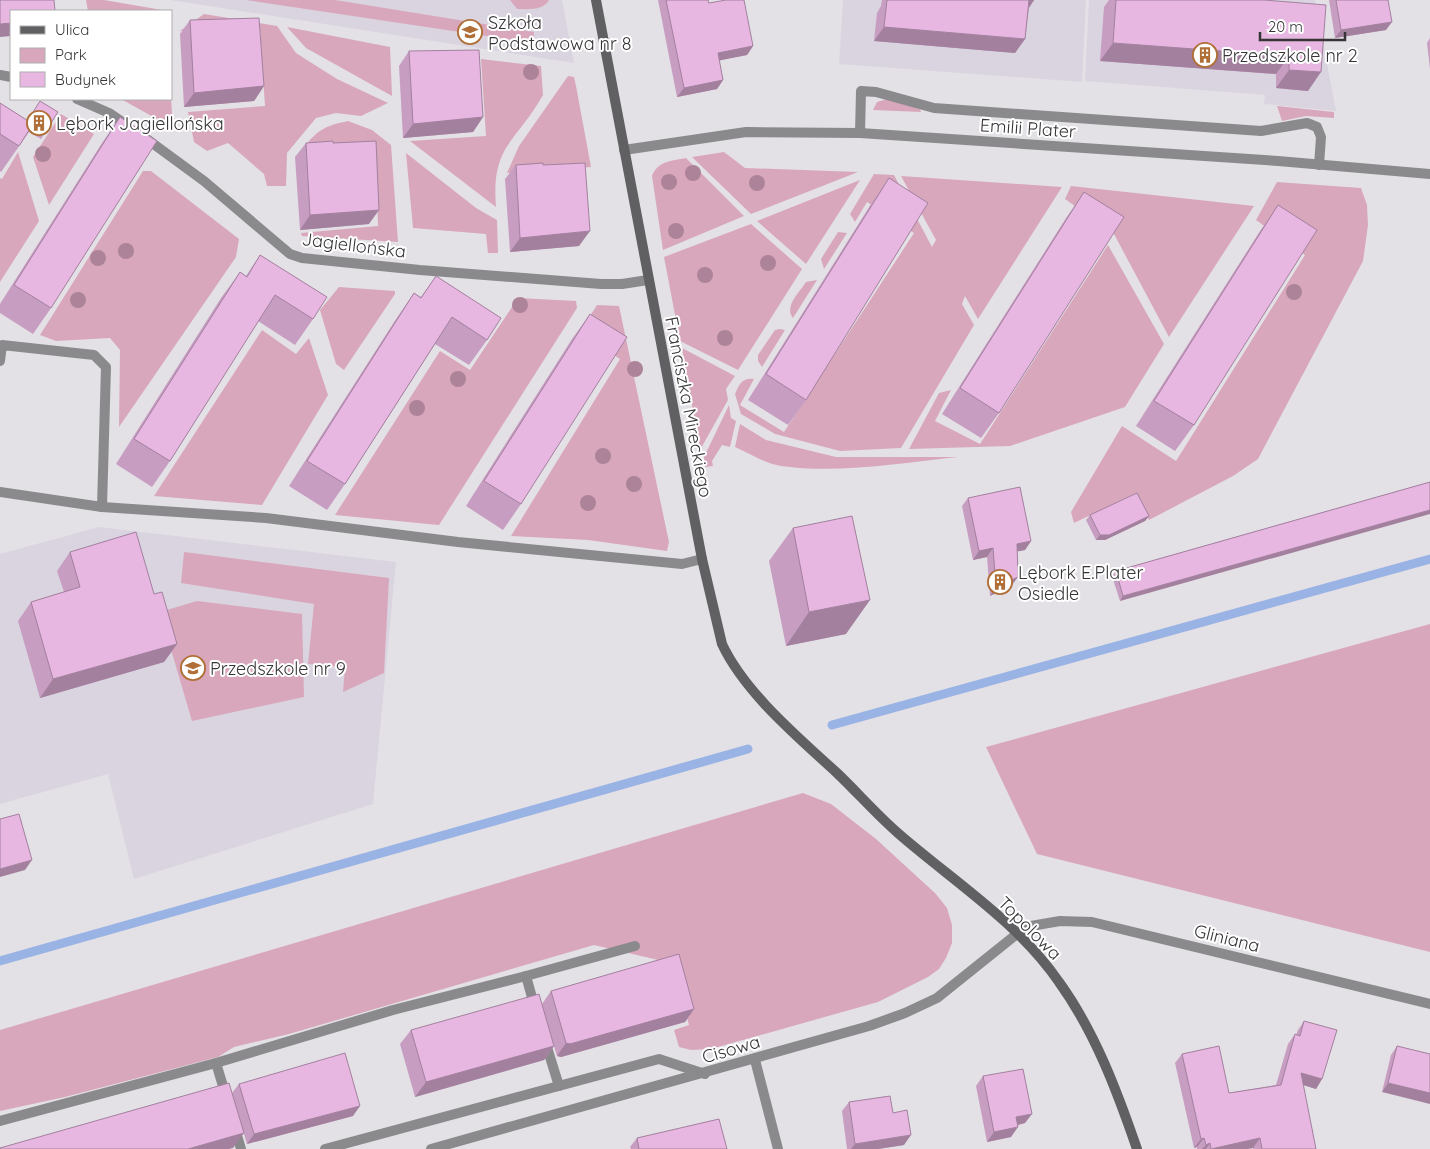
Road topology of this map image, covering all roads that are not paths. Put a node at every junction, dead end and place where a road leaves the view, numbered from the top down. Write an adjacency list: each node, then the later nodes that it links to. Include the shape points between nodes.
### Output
1 (596, 0): 4 (street, Franciszka Mireckiego)
2 (79, 100): 7 (street, Jagiellońska, via 109,113 177,160 290,254 302,258 601,284)
3 (860, 133): 4 (street, Emilii Plater, via 746,132); 5 (street, Emilii Plater); 5 (street, via 861,91 876,92 934,108 1261,131 1307,123 1317,127 1321,137)
4 (624, 150): 7 (street, Franciszka Mireckiego)
5 (1319, 165): 6 (street, Emilii Plater)
6 (1430, 174)
7 (648, 280): 12 (street, Franciszka Mireckiego)
8 (1, 344): 9 (street); 11 (street, via 94,355 106,367)
9 (0, 360)
10 (0, 492): 11 (street)
11 (102, 507): 12 (street, via 266,518 437,540 682,564)
12 (702, 559): 13 (street, Franciszka Mireckiego, via 722,644 734,668 744,682)
13 (839, 776): 14 (street, Topolowa, via 898,833)
14 (1017, 934): 17 (street, Gliniana, via 1042,922 1092,922); 18 (street, Cisowa, via 937,998 869,1026); 27 (street, Topolowa, via 1059,981 1081,1015 1098,1048)
15 (635, 946): 16 (street)
16 (526, 976): 19 (street, via 393,1010); 21 (street)
17 (1430, 1004)
18 (755, 1060): 20 (street, Cisowa); 26 (street)
19 (216, 1063): 22 (street); 23 (street)
20 (705, 1074): 21 (street, via 659,1060); 25 (street, Cisowa)
21 (559, 1086): 24 (street)
22 (0, 1121)
23 (241, 1149)
24 (325, 1149)
25 (431, 1149)
26 (778, 1149)
27 (1137, 1149)

